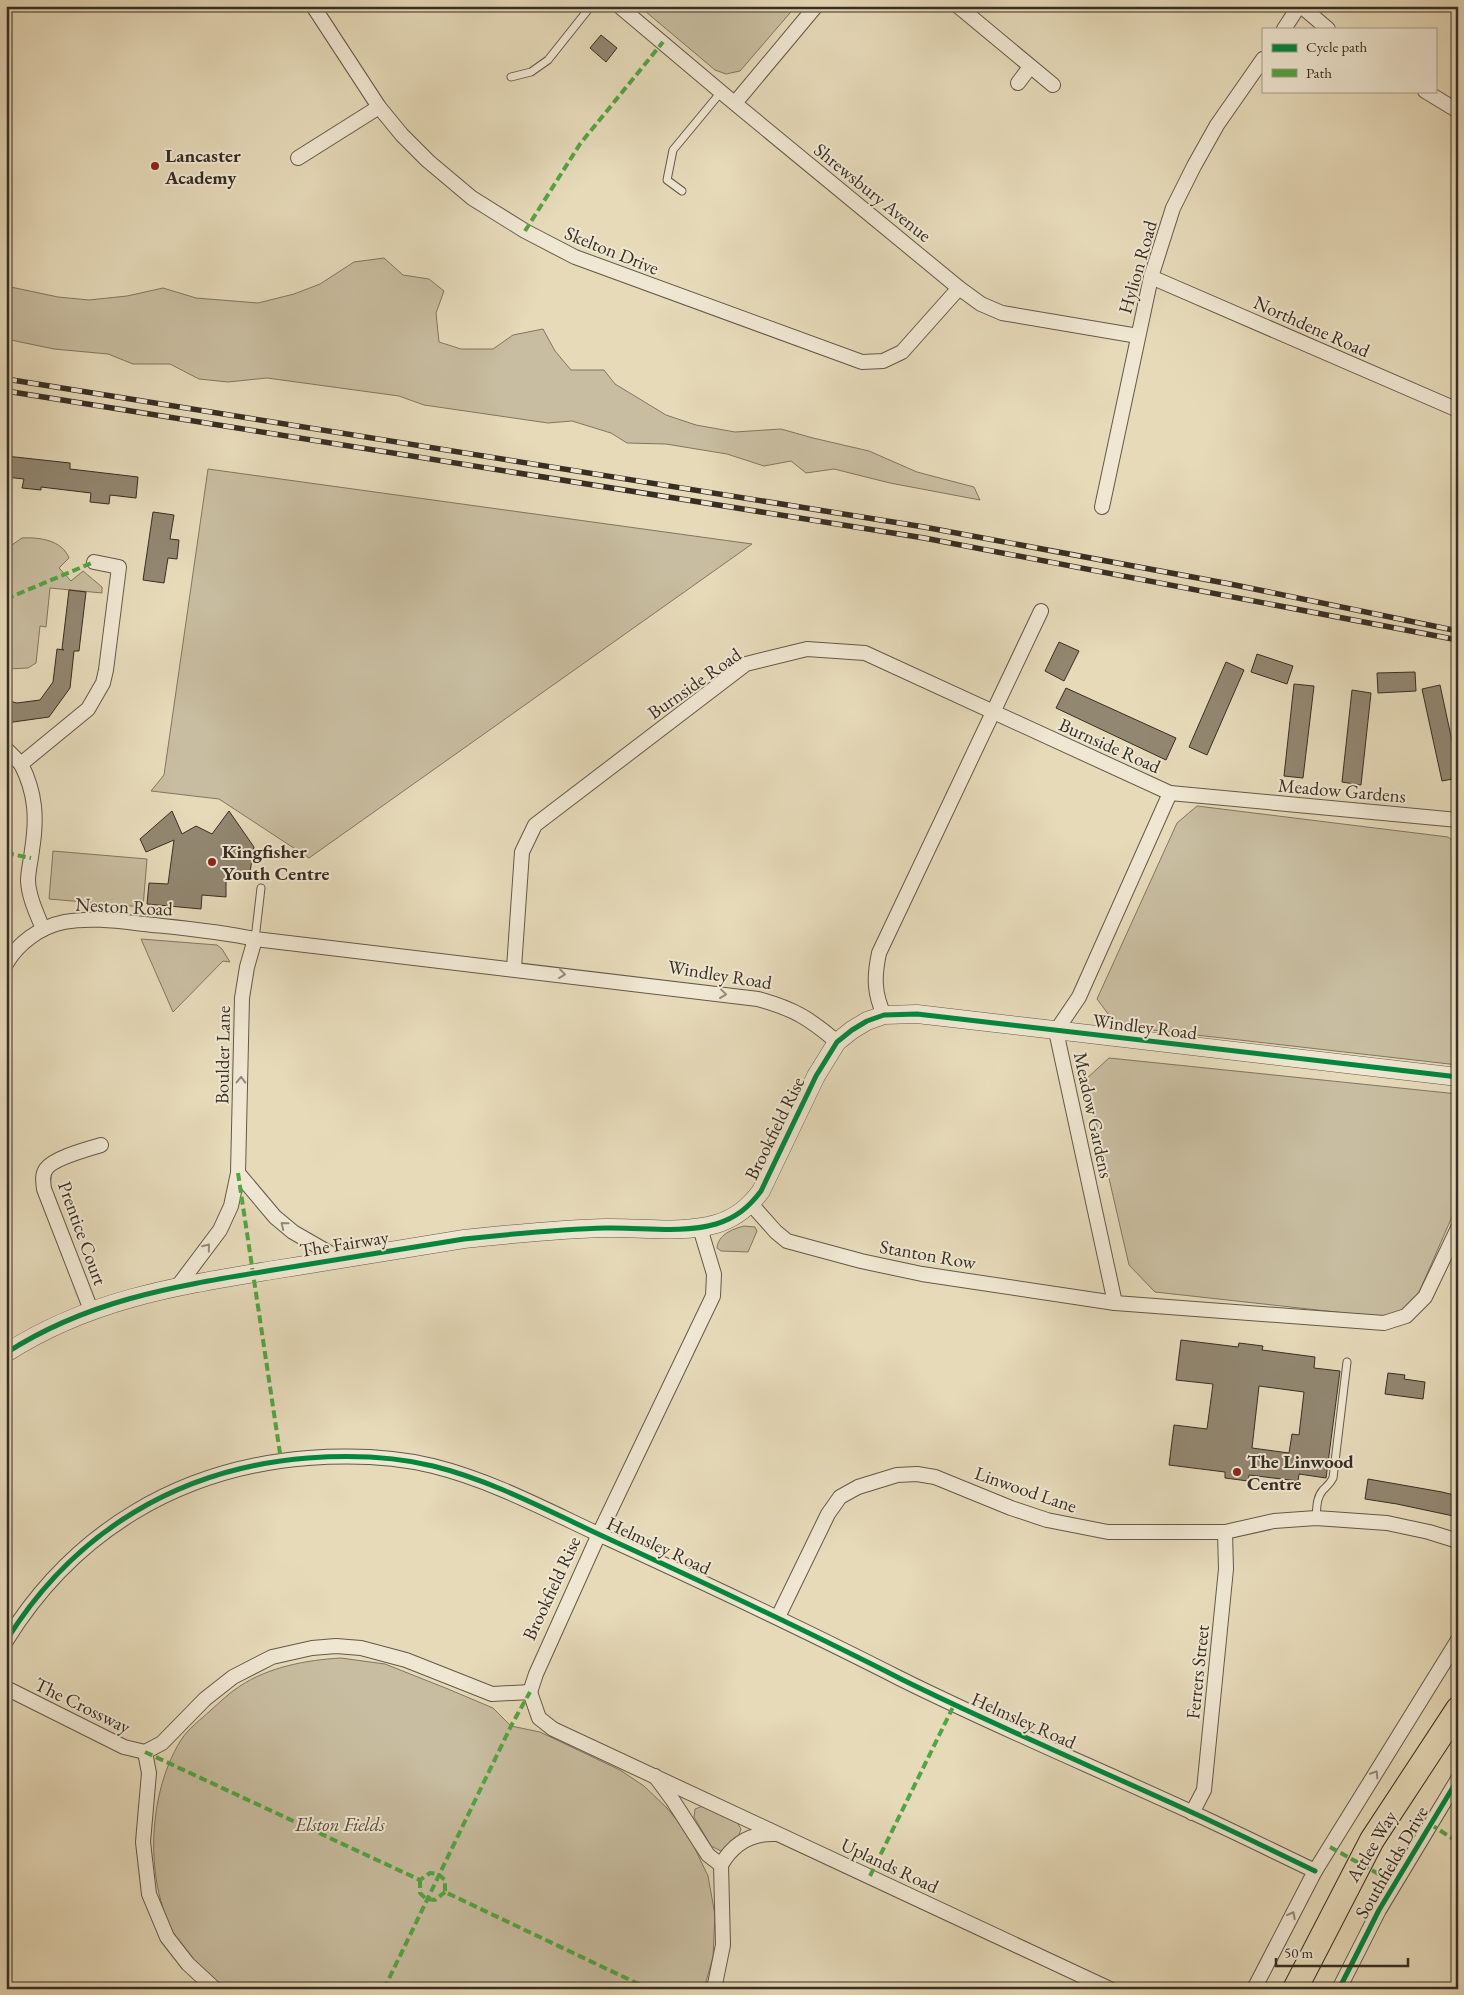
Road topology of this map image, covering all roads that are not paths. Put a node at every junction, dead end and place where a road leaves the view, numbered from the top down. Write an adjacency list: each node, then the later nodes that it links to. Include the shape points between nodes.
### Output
1 (313, 6): 17 (street, Skelton Drive)
2 (592, 6): 11 (lane, via 548,60 532,72)
3 (619, 6): 14 (street, Shrewsbury Avenue)
4 (816, 6): 16 (street)
5 (958, 6): 10 (street)
6 (1300, 6): 7 (street); 8 (street)
7 (1285, 28)
8 (1327, 28)
9 (1262, 60): 21 (street, Hylion Road, via 1217,125 1194,166 1173,208)
10 (1030, 67): 12 (street); 13 (street)
11 (511, 77)
12 (1018, 83)
13 (1054, 85)
14 (721, 92): 16 (street, Shrewsbury Avenue); 20 (lane, via 673,150 667,180)
15 (1427, 92): 18 (street)
16 (735, 104): 22 (street, Shrewsbury Avenue)
17 (379, 107): 19 (street); 22 (street, Skelton Drive, via 428,161 472,198 533,236 601,268 840,356 862,362 883,361 902,352)
18 (1458, 111)
19 (298, 158)
20 (682, 192)
21 (1151, 277): 23 (street, Hylion Road); 24 (street, Northdene Road)
22 (959, 288): 23 (street, Shrewsbury Avenue, via 981,304 1002,313)
23 (1138, 336): 25 (street, Hylion Road)
24 (1458, 410)
25 (1102, 507)
26 (94, 562): 30 (street, via 119,566 102,683 88,709)
27 (1041, 611): 28 (street)
28 (993, 712): 31 (street, Burnside Road); 37 (street, Burnside Road, via 865,653 807,649 746,664 535,824 522,852); 38 (street, via 880,954 875,974 878,1001)
29 (6, 749): 30 (street)
30 (21, 764): 34 (street, via 33,793 36,811 29,891)
31 (1170, 793): 32 (street, Meadow Gardens); 39 (street, Meadow Gardens, via 1079,997)
32 (1458, 820)
33 (261, 888): 35 (lane)
34 (43, 929): 35 (street, Neston Road, via 62,922 104,920 217,931); 36 (street, Neston Road, via 24,941)
35 (255, 939): 37 (street, Windley Road); 43 (street, Boulder Lane, one-way to 35, via 242,998)
36 (6, 964)
37 (514, 968): 40 (street, Windley Road, one-way to 40, via 758,999 796,1012)
38 (884, 1015): 39 (street, Windley Road, via 917,1014); 40 (street, Windley Road, via 852,1030)
39 (1056, 1031): 41 (street, Windley Road); 49 (street, Meadow Gardens)
40 (837, 1042): 44 (street, Brookfield Rise, via 816,1076 770,1176)
41 (1458, 1077)
42 (101, 1145): 50 (street, Prentice Court, via 56,1161 47,1167 43,1177 44,1189)
43 (238, 1173): 47 (street, one-way to 43, via 274,1218); 48 (street, Boulder Lane, one-way to 43, via 220,1230 231,1206)
44 (751, 1204): 45 (street, Brookfield Rise, via 735,1217); 49 (street, Stanton Row, via 776,1232 801,1246 922,1274)
45 (700, 1228): 47 (street, The Fairway, via 607,1228 512,1234); 55 (street, Brookfield Rise, via 714,1274 713,1296)
46 (1458, 1228): 49 (street, via 1425,1297 1406,1316 1384,1323)
47 (340, 1259): 48 (street, The Fairway)
48 (178, 1286): 50 (street, The Fairway)
49 (1115, 1302)
50 (92, 1310): 51 (street, The Fairway)
51 (6, 1354)
52 (1346, 1362): 53 (lane, via 1334,1478 1318,1498)
53 (1316, 1518): 54 (street, Linwood Lane, via 1274,1521); 56 (street, Linwood Lane, via 1387,1523)
54 (1225, 1532): 57 (street, Linwood Lane, via 1139,1534 1081,1528 1011,1508 935,1477 897,1475 858,1487 840,1498 828,1514); 66 (street, Ferrers Street, via 1226,1569 1204,1790)
55 (599, 1534): 57 (street, Helmsley Road); 59 (street, Helmsley Road, via 484,1482 432,1466 372,1456 280,1460 199,1480 118,1522 57,1575); 61 (street, Brookfield Rise)
56 (1458, 1541)
57 (778, 1617): 66 (street, Helmsley Road, via 954,1705)
58 (1458, 1640): 69 (street, one-way to 58)
59 (6, 1641)
60 (6, 1688): 63 (street, The Crossway, via 124,1747)
61 (530, 1692): 63 (street, via 492,1694 376,1651 336,1646 312,1648 272,1657 233,1677 205,1699 162,1743); 64 (street, via 539,1718 553,1729)
62 (1458, 1709): 74 (highway, Attlee Way, via 1372,1840)
63 (145, 1752): 70 (street, via 149,1773 143,1842 149,1894 167,1937 188,1964)
64 (655, 1776): 67 (street, Uplands Road); 68 (street, via 708,1855)
65 (1458, 1779): 75 (street, Southfields Drive, via 1379,1910)
66 (1192, 1813): 69 (street, Helmsley Road)
67 (778, 1834): 68 (street, via 753,1835 743,1840); 72 (street, Uplands Road)
68 (721, 1865): 71 (street, via 722,1945)
69 (1315, 1871): 73 (street, one-way to 69)
70 (215, 1989)
71 (714, 1989)
72 (1110, 1989)
73 (1254, 1989)
74 (1295, 1989)
75 (1339, 1989)

